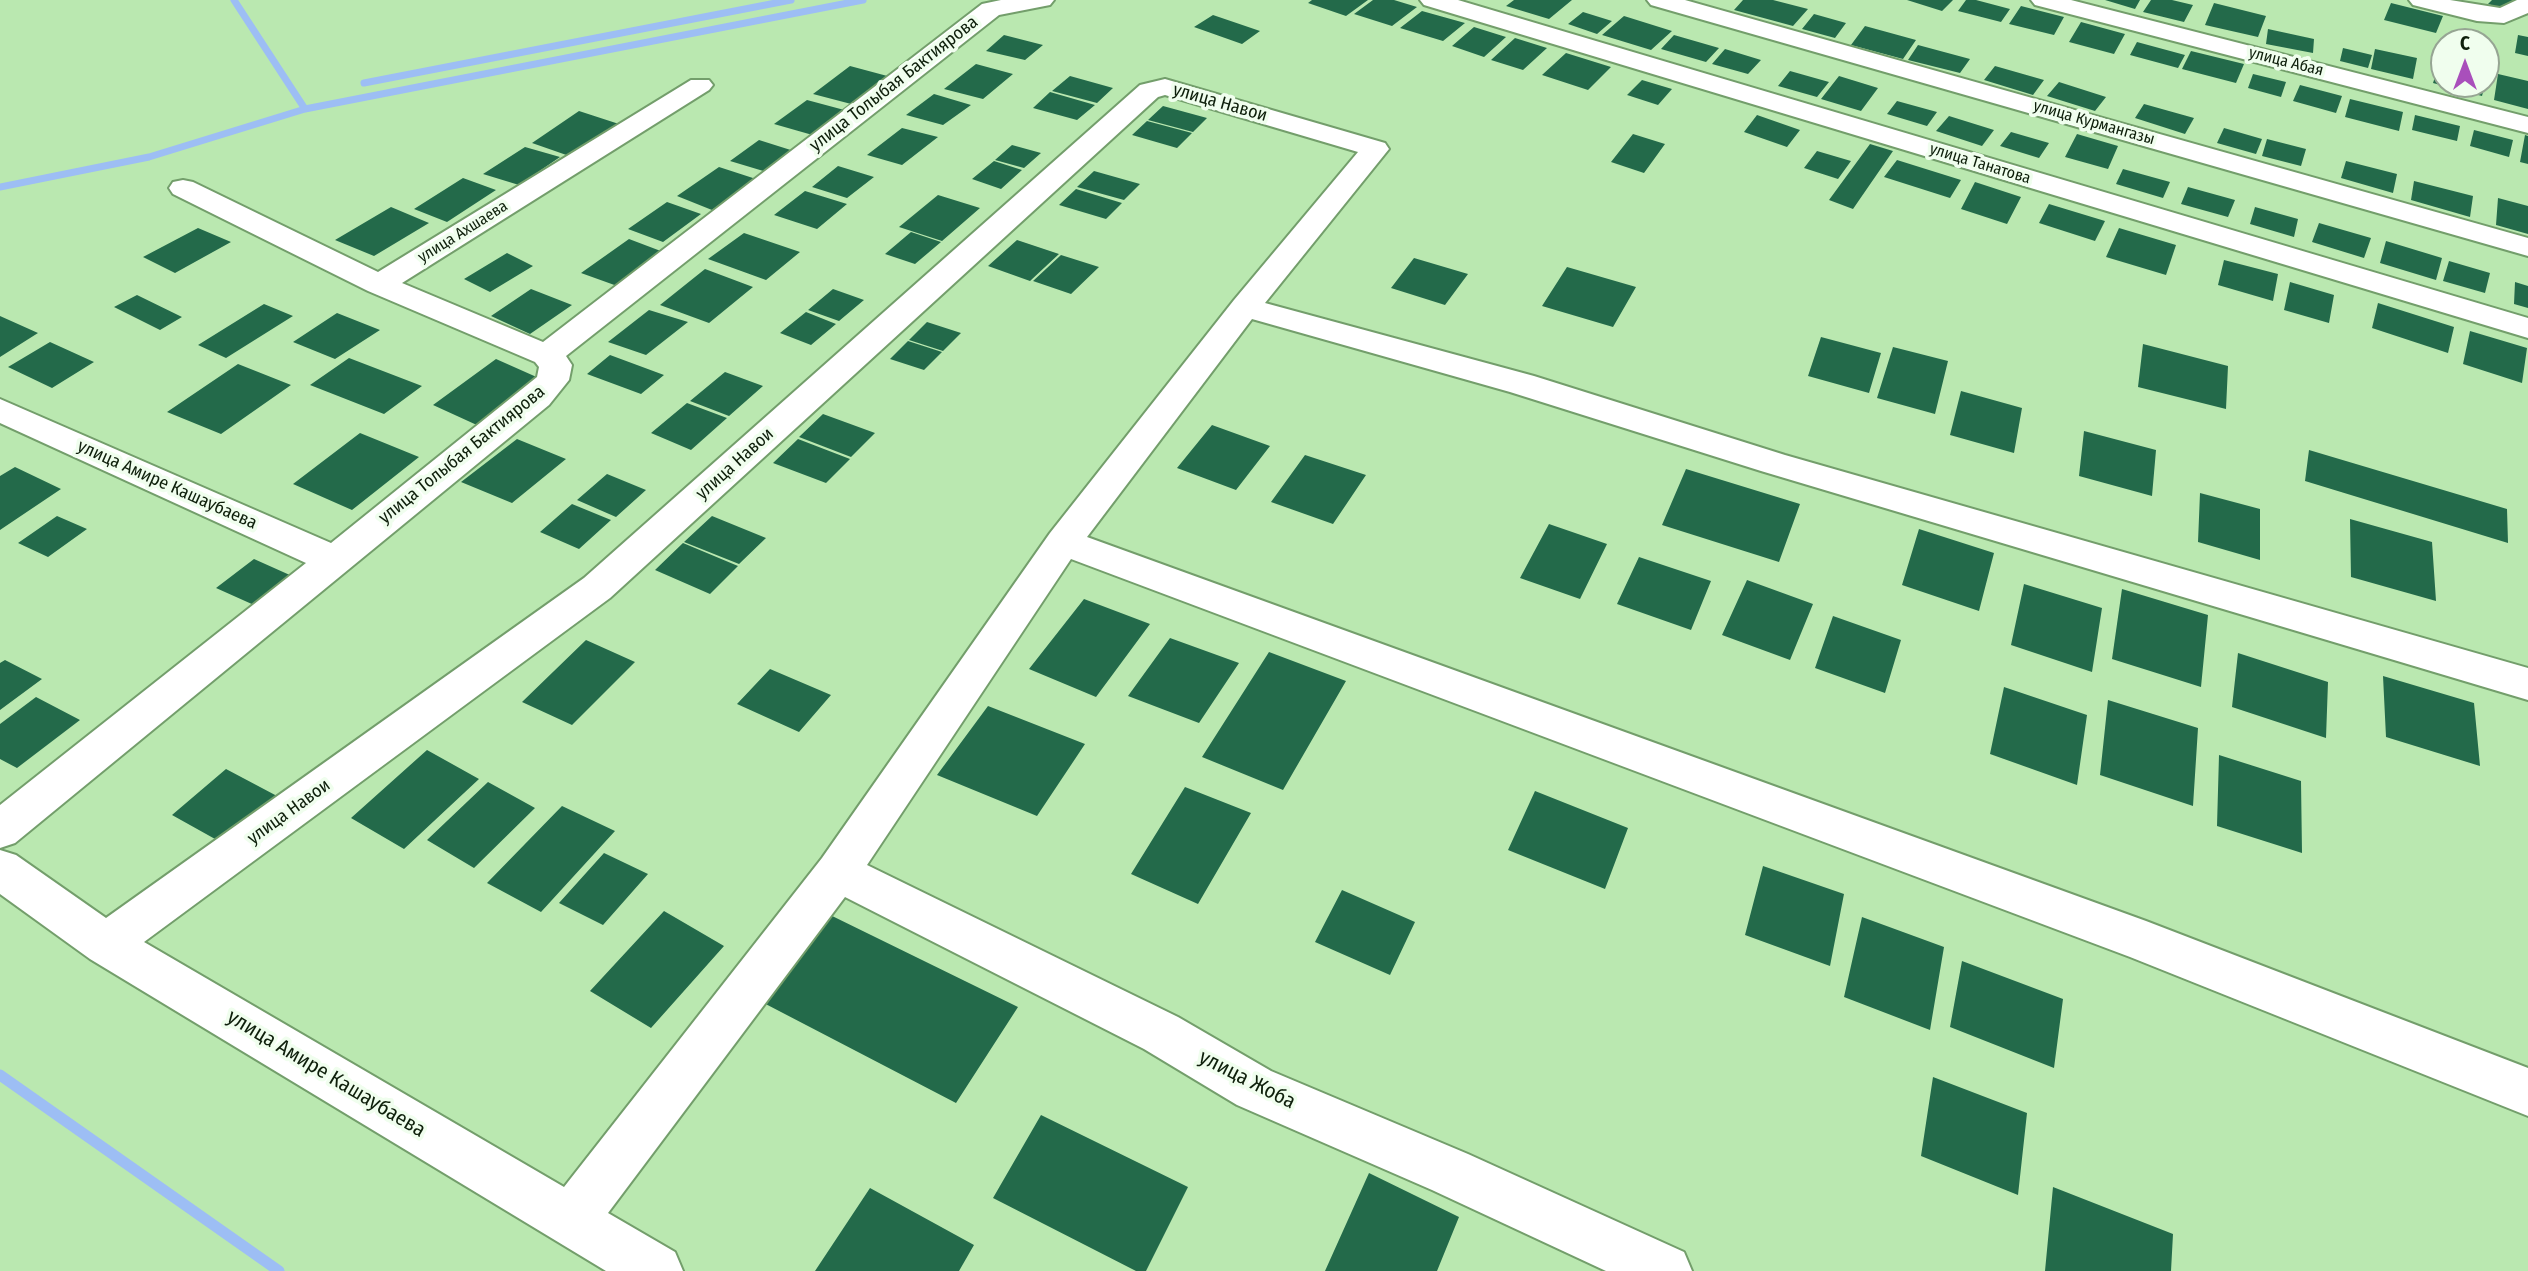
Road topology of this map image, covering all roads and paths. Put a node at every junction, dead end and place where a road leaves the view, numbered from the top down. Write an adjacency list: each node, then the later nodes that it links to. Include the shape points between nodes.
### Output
1 (1042, 0): 14 (street, улица Толыбая Бактиярова, via 991,9)
2 (1432, 0): 13 (street, улица Танатова)
3 (1659, 0): 10 (street, улица Курмангазы)
4 (2043, 0): 8 (street, улица Абая)
5 (2421, 0): 6 (street, via 2504,16)
6 (2528, 4)
7 (700, 85): 11 (street, улица Ахшаева)
8 (2528, 125)
9 (183, 188): 11 (street)
10 (2528, 247)
11 (379, 284): 14 (street)
12 (1245, 307): 16 (street); 18 (street, via 1521,384 1773,463); 22 (street, улица Навои, via 1375,149 1180,90 1149,91 597,588)
13 (2528, 328)
14 (546, 355): 17 (street, улица Толыбая Бактиярова, via 556,365 553,380 537,397)
15 (0, 410): 17 (street, улица Амире Кашаубаева)
16 (1063, 542): 21 (street); 23 (street, via 2146,942)
17 (334, 559): 19 (street, улица Толыбая Бактиярова)
18 (2528, 684)
19 (0, 830)
20 (0, 869): 22 (street, улица Амире Кашаубаева)
21 (838, 872): 24 (street); 26 (street, улица Жоба, via 1161,1033 1254,1088)
22 (107, 944): 24 (street, улица Амире Кашаубаева)
23 (2528, 1093)
24 (572, 1219): 25 (street, улица Амире Кашаубаева)
25 (656, 1271)
26 (1665, 1271)

